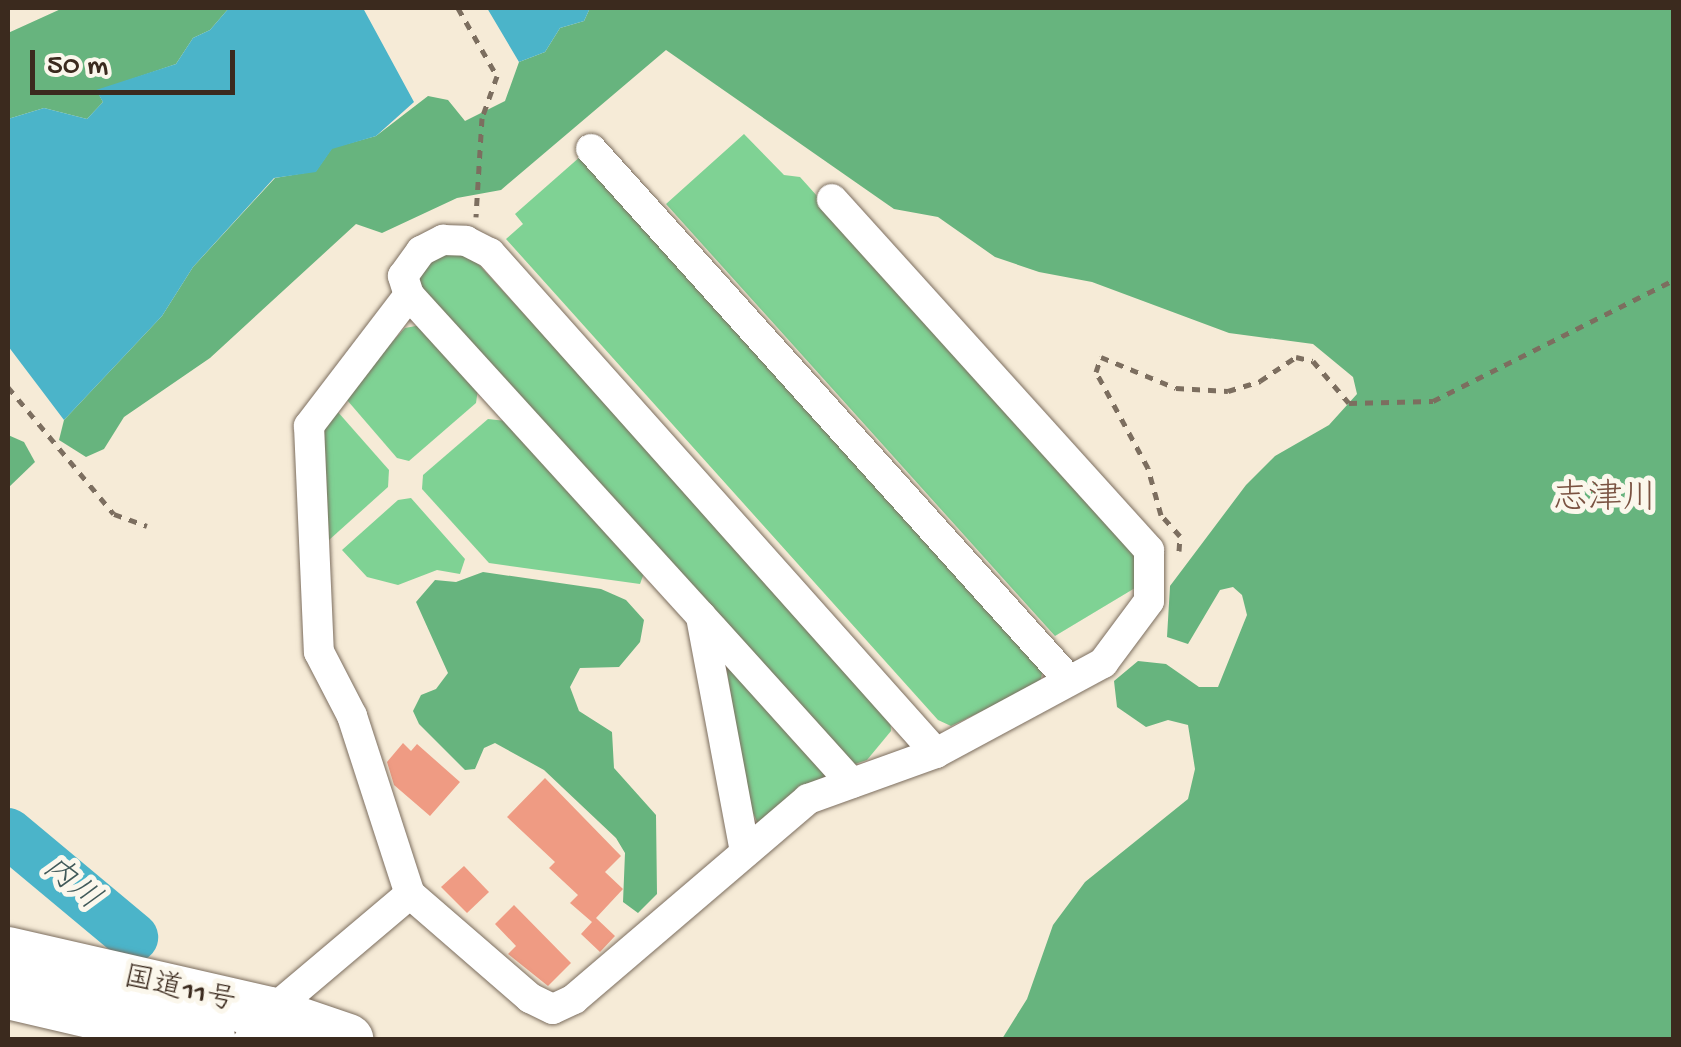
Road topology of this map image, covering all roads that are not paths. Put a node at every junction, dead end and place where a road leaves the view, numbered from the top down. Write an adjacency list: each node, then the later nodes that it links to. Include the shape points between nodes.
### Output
1 (590, 150): 5 (street)
2 (832, 199): 5 (street, via 1150,550 1149,601 1103,663)
3 (409, 294): 4 (street); 6 (street, via 403,276 421,251 442,240 490,253); 9 (street, via 309,426 320,652 352,716)
4 (702, 616): 7 (street); 8 (street)
5 (1068, 680): 6 (street)
6 (936, 753): 7 (street)
7 (852, 783): 8 (street, via 808,799)
8 (744, 852): 9 (street, via 574,999 554,1009 530,998)
9 (410, 894): 12 (street)
10 (8, 953): 12 (highway, 国道11号)
11 (8, 993): 13 (highway, 国道11号)
12 (259, 1026): 14 (highway, 国道11号)
13 (210, 1040)
14 (348, 1040)

